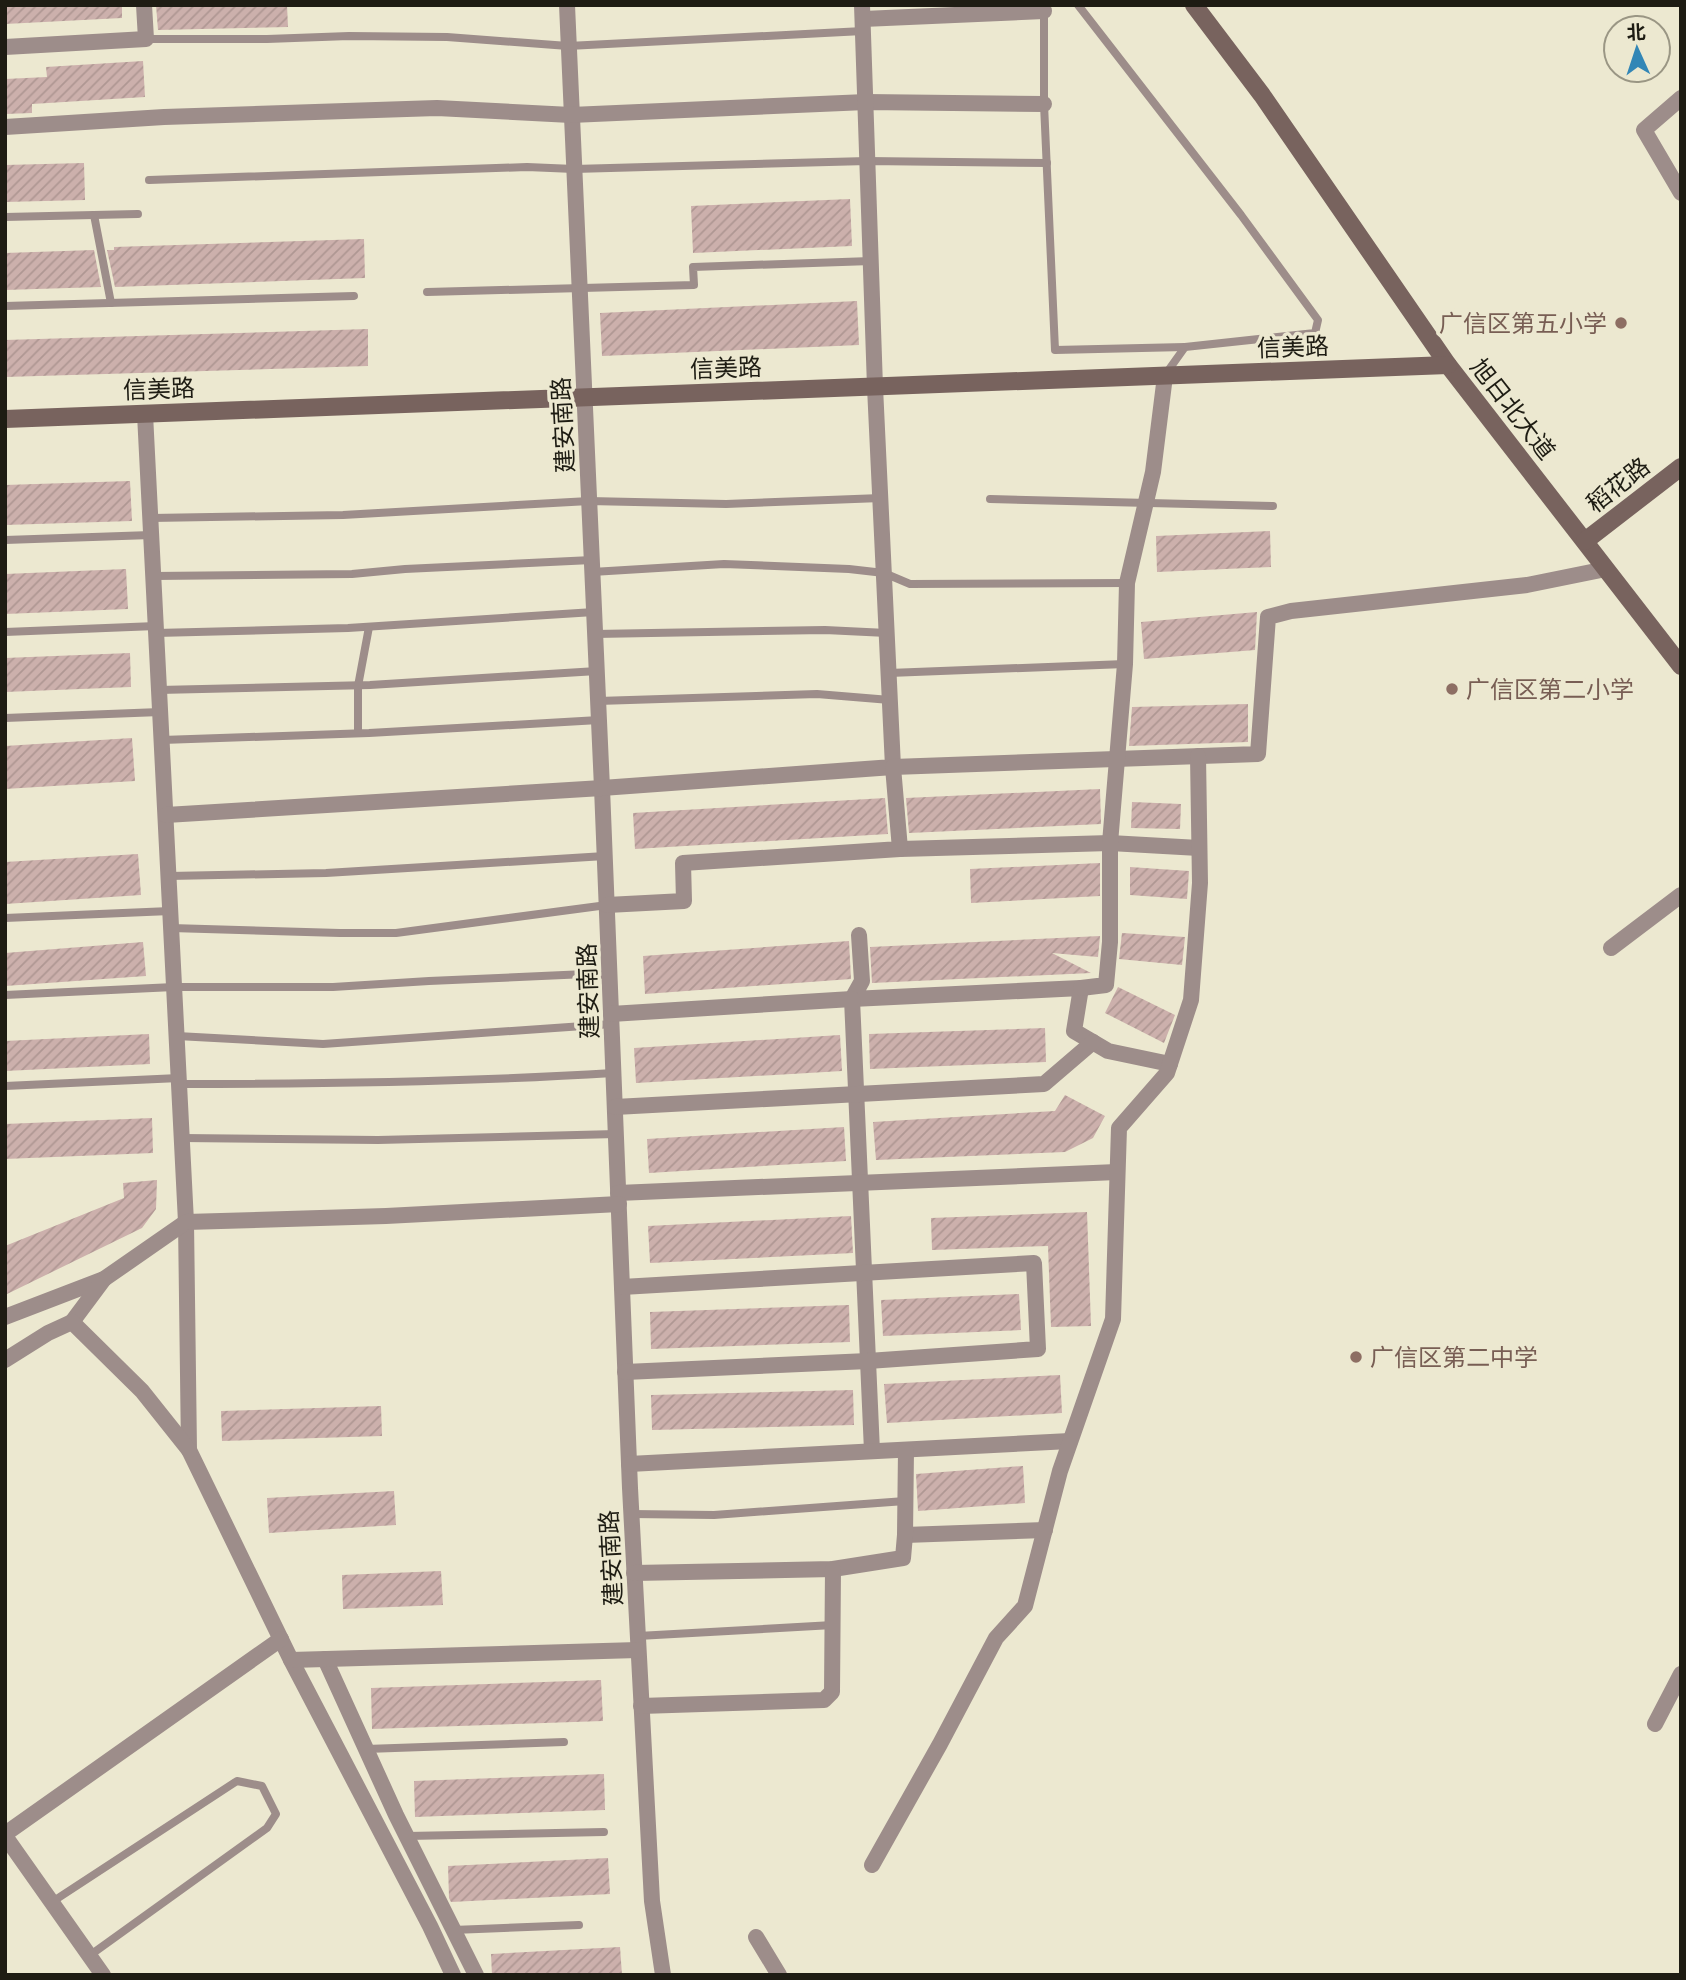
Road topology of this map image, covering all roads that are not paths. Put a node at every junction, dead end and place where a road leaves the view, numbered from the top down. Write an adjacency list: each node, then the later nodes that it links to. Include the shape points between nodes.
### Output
1 (144, 5): 7 (street)
2 (567, 5): 8 (street, 建安南路)
3 (1078, 5): 29 (lane, via 1318,320 1315,332)
4 (1194, 5): 30 (street, 旭日北大道, via 1262,95)
5 (1044, 8): 6 (street); 12 (lane)
6 (863, 18): 8 (lane); 11 (street)
7 (146, 39): 8 (lane, via 447,37); 9 (street)
8 (568, 46): 13 (street, 建安南路)
9 (5, 47)
10 (1681, 98): 19 (street, via 1644,130)
11 (866, 102): 12 (street); 13 (street); 15 (street)
12 (1044, 104): 16 (lane)
13 (571, 115): 14 (street, via 437,108); 17 (street, 建安南路)
14 (5, 127)
15 (867, 161): 16 (lane); 17 (lane); 23 (street)
16 (1046, 163): 29 (lane, via 1055,350)
17 (574, 169): 18 (lane); 24 (street, 建安南路)
18 (149, 180)
19 (1681, 193)
20 (138, 214): 21 (lane)
21 (94, 215): 22 (lane); 27 (lane)
22 (5, 217)
23 (871, 261): 24 (lane, via 693,267 694,285); 32 (street)
24 (579, 288): 25 (lane); 33 (street, 建安南路)
25 (427, 292)
26 (354, 296): 27 (lane)
27 (111, 303): 28 (lane)
28 (5, 306)
29 (1185, 347): 31 (lane)
30 (1448, 365): 31 (street, 信美路); 44 (street, 旭日北大道)
31 (1165, 376): 32 (street, 信美路); 40 (street)
32 (875, 387): 33 (street, 信美路); 37 (street)
33 (584, 397): 34 (street, 信美路); 39 (street, 建安南路)
34 (145, 414): 35 (street, 信美路); 42 (street)
35 (5, 419)
36 (1681, 467): 44 (street, 稻花路)
37 (881, 498): 39 (lane, via 726,504); 47 (street)
38 (990, 499): 40 (lane)
39 (589, 502): 42 (lane); 45 (street, 建安南路)
40 (1146, 503): 41 (lane); 49 (street)
41 (1273, 506)
42 (151, 526): 43 (lane); 48 (street)
43 (5, 540)
44 (1585, 541): 46 (street, 旭日北大道)
45 (592, 566): 47 (lane, via 724,564); 48 (lane); 50 (street, 建安南路)
46 (1606, 569): 57 (street, 旭日北大道); 69 (street, via 1527,585 1268,617 1258,754)
47 (884, 573): 49 (lane, via 910,584); 54 (street)
48 (153, 576): 52 (street)
49 (1127, 583): 56 (street)
50 (594, 612): 51 (lane); 55 (street, 建安南路)
51 (369, 627): 52 (lane); 60 (lane)
52 (156, 630): 53 (lane); 61 (street)
53 (5, 632)
54 (887, 633): 55 (lane); 59 (street)
55 (595, 634): 58 (street, 建安南路)
56 (1125, 664): 59 (lane); 70 (street)
57 (1681, 666)
58 (597, 671): 60 (lane); 63 (street, 建安南路)
59 (889, 673): 62 (street)
60 (358, 686): 61 (lane); 67 (lane)
61 (159, 690): 64 (street)
62 (890, 700): 63 (lane, via 817,694); 71 (street)
63 (598, 701): 66 (street, 建安南路)
64 (160, 712): 65 (lane); 68 (street)
65 (5, 718)
66 (599, 720): 67 (lane); 72 (street, 建安南路)
67 (358, 733): 68 (lane)
68 (162, 740): 73 (street)
69 (1198, 756): 70 (street); 75 (street)
70 (1116, 759): 71 (street); 74 (street)
71 (893, 766): 72 (street); 76 (street)
72 (602, 788): 73 (street); 77 (street, 建安南路)
73 (166, 815): 78 (street)
74 (1110, 843): 75 (street); 76 (street); 88 (street, via 1106,985)
75 (1199, 848): 94 (street, via 1191,1000)
76 (900, 849): 80 (street, via 683,863 684,901)
77 (605, 856): 78 (lane, via 326,873); 80 (street, 建安南路)
78 (169, 876): 81 (street)
79 (1681, 895): 85 (street)
80 (607, 905): 83 (lane, via 396,933); 86 (street, 建安南路)
81 (170, 911): 82 (lane); 83 (street)
82 (5, 918)
83 (171, 928): 87 (street)
84 (859, 935): 90 (street, via 862,981)
85 (1611, 948)
86 (610, 975): 87 (lane, via 333,987); 91 (street, 建安南路)
87 (174, 987): 89 (lane); 92 (street)
88 (1081, 988): 90 (street); 93 (street, via 1074,1031)
89 (5, 995)
90 (852, 999): 91 (street); 98 (street)
91 (612, 1019): 92 (lane, via 323,1044); 95 (street, 建安南路)
92 (177, 1037): 96 (street)
93 (1093, 1042): 94 (street, via 1108,1051); 98 (street, via 1044,1084)
94 (1170, 1063): 102 (street, via 1167,1073 1119,1128)
95 (614, 1073): 96 (lane, via 334,1084); 99 (street, 建安南路)
96 (179, 1081): 97 (lane); 101 (street)
97 (5, 1086)
98 (857, 1094): 99 (street); 103 (street)
99 (615, 1107): 100 (street, 建安南路)
100 (616, 1134): 101 (lane, via 378,1140); 104 (street, 建安南路)
101 (182, 1138): 105 (street)
102 (1117, 1172): 103 (street); 114 (street, via 1113,1319)
103 (861, 1183): 104 (street); 106 (street)
104 (618, 1198): 105 (street, via 386,1216); 108 (street, 建安南路)
105 (186, 1222): 107 (street); 116 (street)
106 (865, 1274): 108 (street); 112 (street); 112 (street, via 1034,1263 1038,1349)
107 (104, 1279): 109 (street); 110 (street)
108 (622, 1287): 113 (street, 建安南路)
109 (5, 1317)
110 (72, 1322): 111 (street); 116 (street, via 142,1391)
111 (5, 1360)
112 (868, 1361): 113 (street); 117 (street)
113 (625, 1372): 118 (street, 建安南路)
114 (1070, 1441): 115 (street); 121 (street)
115 (906, 1450): 117 (street); 119 (street)
116 (189, 1451): 126 (street)
117 (872, 1451): 118 (street)
118 (629, 1464): 120 (street, 建安南路)
119 (905, 1501): 120 (lane, via 714,1515); 122 (street)
120 (631, 1514): 124 (street, 建安南路)
121 (1045, 1530): 122 (street); 138 (street, via 1025,1606 996,1638)
122 (905, 1535): 123 (street, via 903,1558)
123 (833, 1569): 124 (street); 125 (street)
124 (634, 1573): 127 (street, 建安南路)
125 (832, 1625): 127 (lane); 131 (street, via 832,1692 824,1700)
126 (281, 1639): 129 (street); 136 (street)
127 (638, 1643): 128 (street); 131 (street, 建安南路)
128 (325, 1659): 129 (street); 134 (street)
129 (291, 1660): 145 (street)
130 (1681, 1674): 132 (street)
131 (642, 1706): 147 (street, 建安南路, via 652,1901)
132 (1655, 1724)
133 (564, 1742): 134 (lane)
134 (366, 1749): 137 (street)
135 (604, 1832): 137 (lane)
136 (5, 1835): 139 (street)
137 (407, 1836): 141 (street)
138 (872, 1864)
139 (52, 1902): 143 (street); 143 (lane, via 237,1781 262,1786 276,1814 267,1828)
140 (579, 1925): 141 (lane)
141 (453, 1930): 146 (street)
142 (756, 1937): 148 (street)
143 (89, 1956): 144 (street)
144 (103, 1975)
145 (453, 1975)
146 (476, 1975)
147 (663, 1975)
148 (779, 1975)

